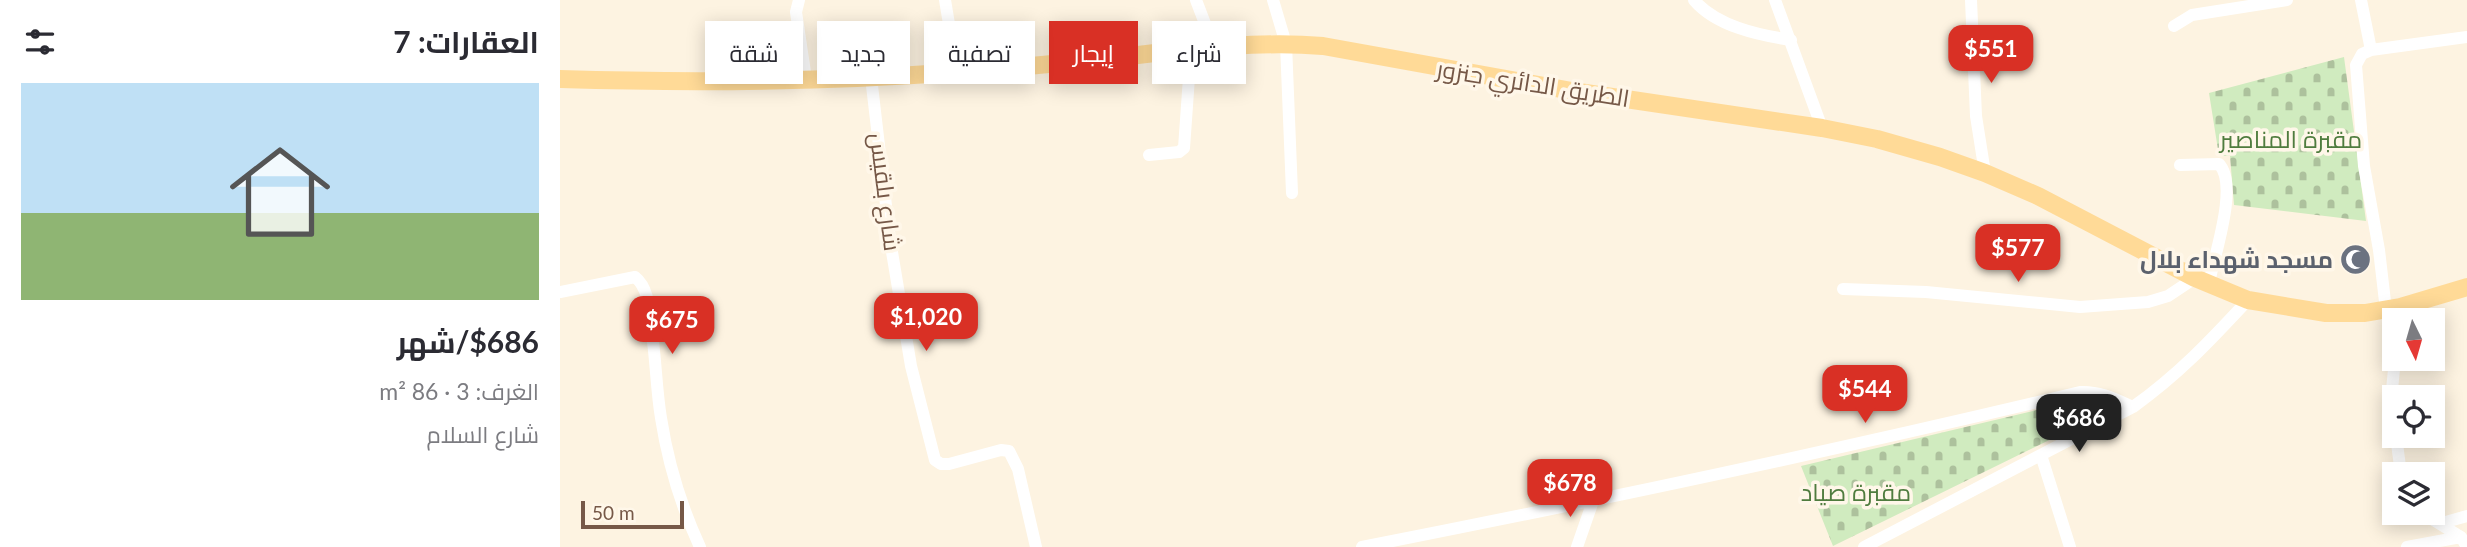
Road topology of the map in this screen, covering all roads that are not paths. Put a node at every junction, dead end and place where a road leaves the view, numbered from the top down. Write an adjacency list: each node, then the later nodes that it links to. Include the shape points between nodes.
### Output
1 (799, 0): 21 (street, via 796,12)
2 (945, 0): 10 (street)
3 (1196, 0): 11 (street)
4 (1273, 0): 15 (street)
5 (1694, 0): 14 (street, via 1726,23)
6 (1775, 0): 14 (street)
7 (1971, 0): 28 (street, via 1976,116)
8 (2287, 0): 12 (street, via 2192,15)
9 (2361, 0): 17 (street)
10 (948, 21)
11 (1204, 21)
12 (2174, 26)
13 (2467, 37): 17 (street)
14 (1791, 40): 25 (street)
15 (1286, 44): 16 (main road, الطريق الدائري جنزور); 25 (main road, الطريق الدائري جنزور); 29 (street)
16 (1246, 46)
17 (2371, 50): 35 (street, via 2357,60 2355,79 2364,166)
18 (1152, 53): 19 (main road, الطريق الدائري جنزور)
19 (1035, 64)
20 (560, 79): 21 (main road, الطريق الدائري جنزور)
21 (806, 79): 22 (main road, الطريق الدائري جنزور)
22 (817, 79)
23 (872, 84): 46 (street, شارع بلقيس, via 911,366 935,460 949,464 1009,451 1018,469)
24 (1189, 84): 26 (street, via 1184,148)
25 (1822, 128): 28 (main road, الطريق الدائري جنزور, via 1887,142)
26 (1149, 155)
27 (2180, 165): 30 (street, via 2219,164 2226,175 2227,199)
28 (1985, 173): 30 (main road, الطريق الدائري جنزور)
29 (1292, 193)
30 (2202, 281): 32 (street, via 2148,302 2080,307); 34 (main road, الطريق الدائري جنزور)
31 (2467, 287): 36 (main road, الطريق الدائري جنزور)
32 (1843, 289)
33 (560, 292): 45 (street, via 635,277 640,281 654,343 664,432 680,499)
34 (2248, 300): 37 (main road, الطريق الدائري جنزور, via 2326,313); 38 (street, via 2170,380)
35 (2394, 308)
36 (2407, 308)
37 (2382, 312)
38 (2133, 407): 39 (street); 40 (street, via 2106,395 2080,393)
39 (2041, 455): 49 (street); 50 (street)
40 (1593, 501): 47 (street); 48 (street)
41 (2467, 516): 42 (street)
42 (2445, 522)
43 (2444, 525): 44 (street)
44 (2464, 542): 51 (street)
45 (700, 547)
46 (1036, 547)
47 (1362, 547)
48 (1577, 547)
49 (1864, 547)
50 (2070, 547)
51 (2407, 547)

